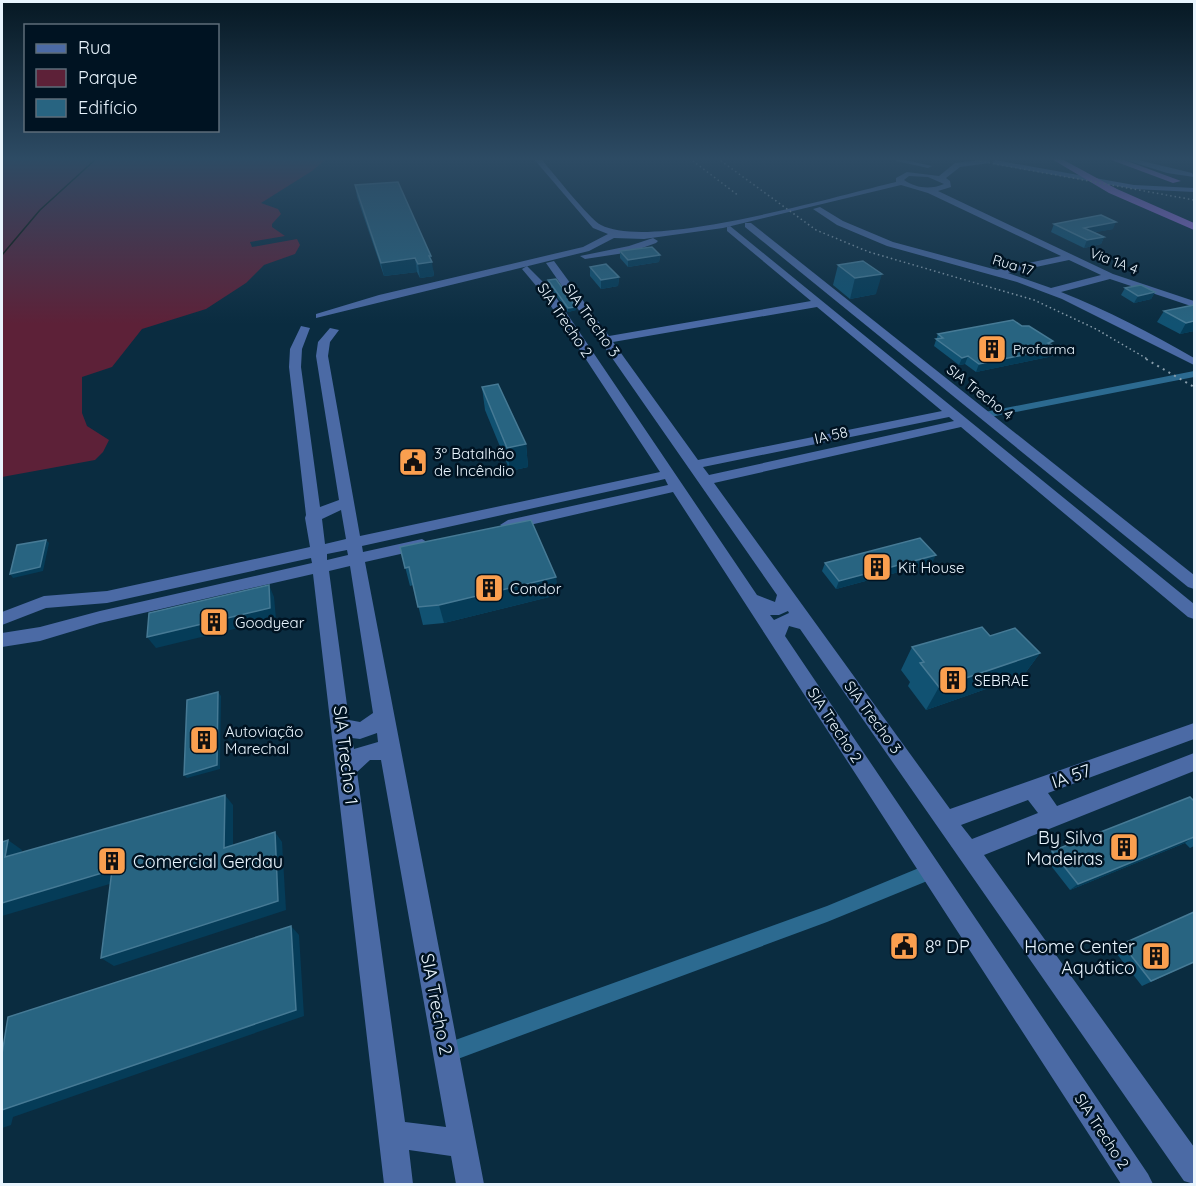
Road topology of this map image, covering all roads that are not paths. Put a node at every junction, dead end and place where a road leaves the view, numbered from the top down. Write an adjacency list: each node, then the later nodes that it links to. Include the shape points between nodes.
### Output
1 (585, 213): 11 (main road)
2 (773, 213): 15 (main road, via 732,223)
3 (799, 213): 10 (main road)
4 (825, 213): 24 (main road, Rua 17, via 878,240)
5 (978, 213): 21 (main road, Via 1A 4)
6 (1004, 213): 27 (main road, Via 1A 4, via 1116,269)
7 (1168, 213): 9 (highway)
8 (1172, 213): 9 (highway)
9 (1189, 222): 12 (highway)
10 (748, 225): 13 (main road); 19 (main road, SIA Trecho 4)
11 (596, 226): 14 (main road); 16 (main road)
12 (1194, 228)
13 (730, 229): 17 (main road); 20 (main road)
14 (617, 234): 15 (main road); 16 (main road)
15 (631, 236): 17 (main road, via 638,240)
16 (601, 241): 18 (main road, via 604,246); 30 (main road, via 586,249 383,297)
17 (638, 245): 18 (main road)
18 (618, 250): 22 (main road)
19 (784, 254): 20 (main road, via 770,252); 36 (main road, SIA Trecho 4)
20 (763, 256): 28 (main road)
21 (1069, 257): 24 (main road); 25 (main road, Via 1A 4)
22 (554, 268): 23 (main road); 33 (main road, SIA Trecho 3)
23 (530, 272): 31 (main road, via 371,306); 43 (main road, SIA Trecho 2)
24 (996, 273): 26 (main road, Rua 17)
25 (1110, 276): 26 (main road); 29 (main road, Via 1A 4)
26 (1051, 291): 34 (main road, Rua 17, via 1126,324)
27 (1194, 294)
28 (820, 303): 33 (main road); 35 (main road)
29 (1194, 304)
30 (320, 316): 31 (main road, via 337,316); 32 (main road, via 306,322)
31 (339, 326): 32 (main road, via 316,333); 53 (main road, SIA Trecho 2, via 324,342 322,356)
32 (305, 328): 56 (main road, SIA Trecho 1, via 296,349 295,367)
33 (606, 340): 42 (main road, SIA Trecho 3)
34 (1194, 362)
35 (897, 367): 36 (main road, via 910,371); 39 (main road)
36 (924, 367): 38 (main road, SIA Trecho 4)
37 (1194, 374): 41 (street)
38 (938, 378): 39 (main road, via 923,378); 41 (main road, SIA Trecho 4)
39 (918, 385): 40 (main road)
40 (951, 413): 44 (main road); 45 (main road, IA 58)
41 (985, 415): 54 (main road, SIA Trecho 4)
42 (660, 416): 43 (main road, via 651,425); 46 (main road, SIA Trecho 3)
43 (633, 421): 47 (main road, SIA Trecho 2)
44 (964, 423): 48 (main road, IA 58); 55 (main road)
45 (837, 437): 48 (main road); 49 (main road, IA 58)
46 (677, 439): 47 (main road, via 660,433); 50 (main road, SIA Trecho 3)
47 (647, 442): 52 (main road, SIA Trecho 2)
48 (849, 448): 51 (main road, IA 58)
49 (715, 462): 50 (main road, IA 58); 51 (main road)
50 (700, 473): 51 (main road, IA 58); 62 (main road, SIA Trecho 3)
51 (726, 476)
52 (673, 481): 59 (main road); 63 (main road, SIA Trecho 2)
53 (347, 503): 56 (main road); 59 (main road, SIA Trecho 2)
54 (1105, 510): 55 (main road, via 1103,517 1095,521); 57 (main road, SIA Trecho 4)
55 (1077, 516): 58 (main road)
56 (312, 518): 60 (main road, SIA Trecho 1)
57 (1131, 532): 58 (main road, via 1115,530); 61 (main road, SIA Trecho 4)
58 (1105, 539): 66 (main road)
59 (356, 550): 60 (main road); 72 (main road, SIA Trecho 2)
60 (319, 558): 64 (main road, via 107,597); 69 (main road); 73 (main road, SIA Trecho 1)
61 (1194, 583)
62 (785, 593): 63 (main road, via 786,602 779,609 766,608); 68 (main road, SIA Trecho 3)
63 (752, 600): 70 (main road, SIA Trecho 2)
64 (59, 601): 65 (main road); 69 (main road, via 63,613)
65 (26, 607): 67 (main road); 71 (main road, via 14,623)
66 (1194, 613)
67 (2, 619)
68 (808, 625): 70 (main road, via 782,621); 80 (main road, SIA Trecho 3)
69 (55, 629): 71 (main road)
70 (776, 636): 82 (main road, SIA Trecho 2)
71 (9, 639)
72 (384, 713): 73 (main road, via 377,724 362,730); 75 (main road, SIA Trecho 2)
73 (342, 725): 77 (main road, SIA Trecho 1)
74 (1194, 731): 78 (main road, IA 57)
75 (390, 755): 77 (main road, via 374,750); 83 (main road, SIA Trecho 2)
76 (1194, 762): 79 (main road, IA 57)
77 (348, 768): 84 (main road, SIA Trecho 1)
78 (1033, 790): 79 (main road); 80 (main road, IA 57)
79 (1053, 817): 81 (main road, IA 57)
80 (947, 820): 81 (main road, SIA Trecho 3)
81 (968, 851): 86 (main road, SIA Trecho 3)
82 (932, 871): 83 (street, via 827,914); 89 (main road, SIA Trecho 2)
83 (447, 1053): 85 (main road, SIA Trecho 2)
84 (393, 1134): 85 (main road); 87 (main road, SIA Trecho 1)
85 (463, 1144): 88 (main road, SIA Trecho 2)
86 (1194, 1171)
87 (399, 1185)
88 (470, 1185)
89 (1138, 1185)

